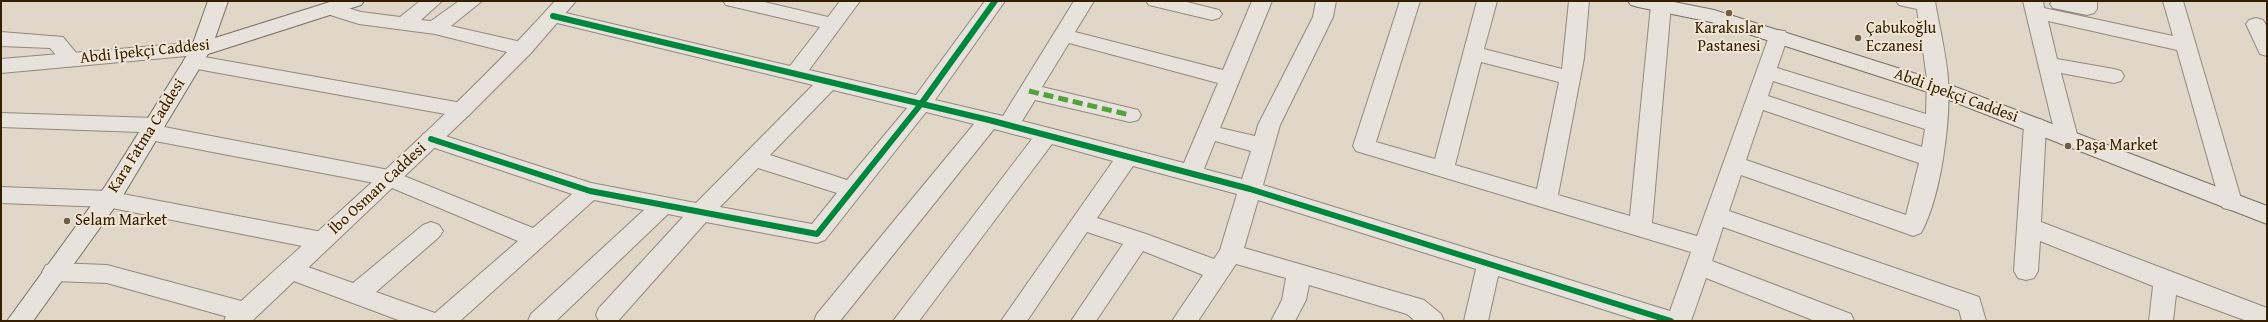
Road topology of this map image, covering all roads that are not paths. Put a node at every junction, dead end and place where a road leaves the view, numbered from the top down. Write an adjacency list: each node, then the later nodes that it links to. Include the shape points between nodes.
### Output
1 (218, 1): 36 (street, Kara Fatma Caddesi)
2 (354, 1): 22 (street, Abdi İpekçi Caddesi)
3 (432, 1): 25 (street)
4 (472, 1): 28 (street)
5 (733, 1): 26 (street)
6 (850, 1): 26 (street)
7 (995, 1): 49 (street)
8 (1084, 1): 29 (street)
9 (1156, 1): 24 (street)
10 (1262, 1): 44 (street)
11 (1326, 1): 61 (street, via 1323,17 1270,125)
12 (1410, 1): 66 (street, via 1364,146)
13 (1488, 1): 35 (street)
14 (1579, 1): 43 (street)
15 (1638, 1): 20 (street, Abdi İpekçi Caddesi)
16 (1906, 1): 19 (street)
17 (2087, 1): 21 (street, via 2087,9)
18 (2173, 1): 32 (street)
19 (1926, 3): 46 (street)
20 (1661, 5): 30 (street, Abdi İpekçi Caddesi, via 1714,16); 82 (street)
21 (2038, 5): 32 (street); 38 (street)
22 (331, 9): 25 (street, via 359,18); 36 (street, Abdi İpekçi Caddesi)
23 (559, 9): 33 (street, İbo Osman Caddesi); 41 (street)
24 (1212, 14)
25 (404, 24): 28 (street)
26 (833, 24): 41 (street)
27 (2256, 24): 34 (street)
28 (436, 28): 33 (street)
29 (1063, 35): 44 (street); 47 (street)
30 (1778, 36): 40 (street); 46 (street, Abdi İpekçi Caddesi)
31 (1, 39): 37 (street, via 56,42)
32 (2186, 45): 75 (street)
33 (523, 49): 50 (street, İbo Osman Caddesi)
34 (2267, 49)
35 (1474, 53): 43 (street); 66 (street)
36 (197, 56): 37 (street, Abdi İpekçi Caddesi); 50 (street); 56 (street, Kara Fatma Caddesi)
37 (72, 60): 39 (street, Abdi İpekçi Caddesi)
38 (2049, 64): 42 (street); 59 (street)
39 (1, 66)
40 (1766, 72): 48 (street); 54 (street)
41 (794, 75): 45 (street)
42 (2114, 76)
43 (1570, 78): 74 (street)
44 (1230, 79): 57 (street)
45 (828, 82): 49 (street); 63 (street)
46 (1938, 88): 54 (street); 55 (street, Abdi İpekçi Caddesi)
47 (1030, 91): 51 (street); 53 (street)
48 (1756, 100): 64 (street); 65 (street)
49 (921, 104): 53 (street); 70 (street)
50 (462, 110): 60 (street, İbo Osman Caddesi)
51 (1130, 115)
52 (1, 120): 56 (street)
53 (999, 123): 58 (street); 104 (street)
54 (1936, 125): 64 (street)
55 (2035, 125): 59 (street, Abdi İpekçi Caddesi); 81 (street)
56 (152, 128): 68 (street); 73 (street, Kara Fatma Caddesi)
57 (1208, 132): 61 (street); 67 (street)
58 (1047, 135): 62 (street); 105 (street)
59 (2067, 138): 75 (street, Abdi İpekçi Caddesi)
60 (431, 139): 68 (street, İbo Osman Caddesi); 71 (street)
61 (1263, 146): 69 (street)
62 (1128, 156): 67 (street); 80 (street)
63 (753, 158): 70 (street); 77 (street)
64 (1930, 158): 65 (street, via 1922,201 1912,227)
65 (1733, 164): 78 (street)
66 (1443, 169): 74 (street)
67 (1191, 173): 69 (street)
68 (389, 178): 84 (street); 85 (street, İbo Osman Caddesi)
69 (1250, 189): 88 (street); 89 (street)
70 (852, 190): 77 (street, via 817,234)
71 (590, 191): 76 (street); 84 (street)
72 (1, 194): 73 (street)
73 (107, 200): 85 (street); 92 (street, Kara Fatma Caddesi)
74 (1546, 200): 82 (street)
75 (2231, 202): 79 (street, Abdi İpekçi Caddesi)
76 (663, 205): 77 (street); 103 (street)
77 (701, 212): 96 (street)
78 (1715, 215): 87 (street); 114 (street, via 1970,304)
79 (2267, 215)
80 (1082, 222): 86 (street); 106 (street)
81 (2029, 227): 91 (street); 94 (street)
82 (1640, 228): 87 (street)
83 (431, 231): 95 (street)
84 (536, 239): 102 (street)
85 (322, 240): 90 (street, İbo Osman Caddesi)
86 (1138, 240): 88 (street); 107 (street)
87 (1701, 256): 112 (street); 113 (street)
88 (1225, 262): 93 (street); 108 (street)
89 (1490, 264): 110 (street); 111 (street)
90 (291, 270): 95 (street); 97 (street, İbo Osman Caddesi)
91 (2026, 271)
92 (54, 272): 97 (street, via 107,274); 100 (street, Kara Fatma Caddesi)
93 (1299, 273): 99 (street, via 1415,307); 109 (street, via 1294,300)
94 (2166, 281): 98 (street); 115 (street)
95 (357, 294): 101 (street)
96 (608, 315)
97 (242, 318)
98 (2267, 318)
99 (1424, 319)
100 (19, 321)
101 (429, 321)
102 (443, 321)
103 (540, 321)
104 (826, 321)
105 (905, 321)
106 (1013, 321)
107 (1083, 321)
108 (1184, 321)
109 (1283, 321)
110 (1476, 321)
111 (1671, 321)
112 (1679, 321)
113 (1842, 321)
114 (1974, 321)
115 (2161, 321)

